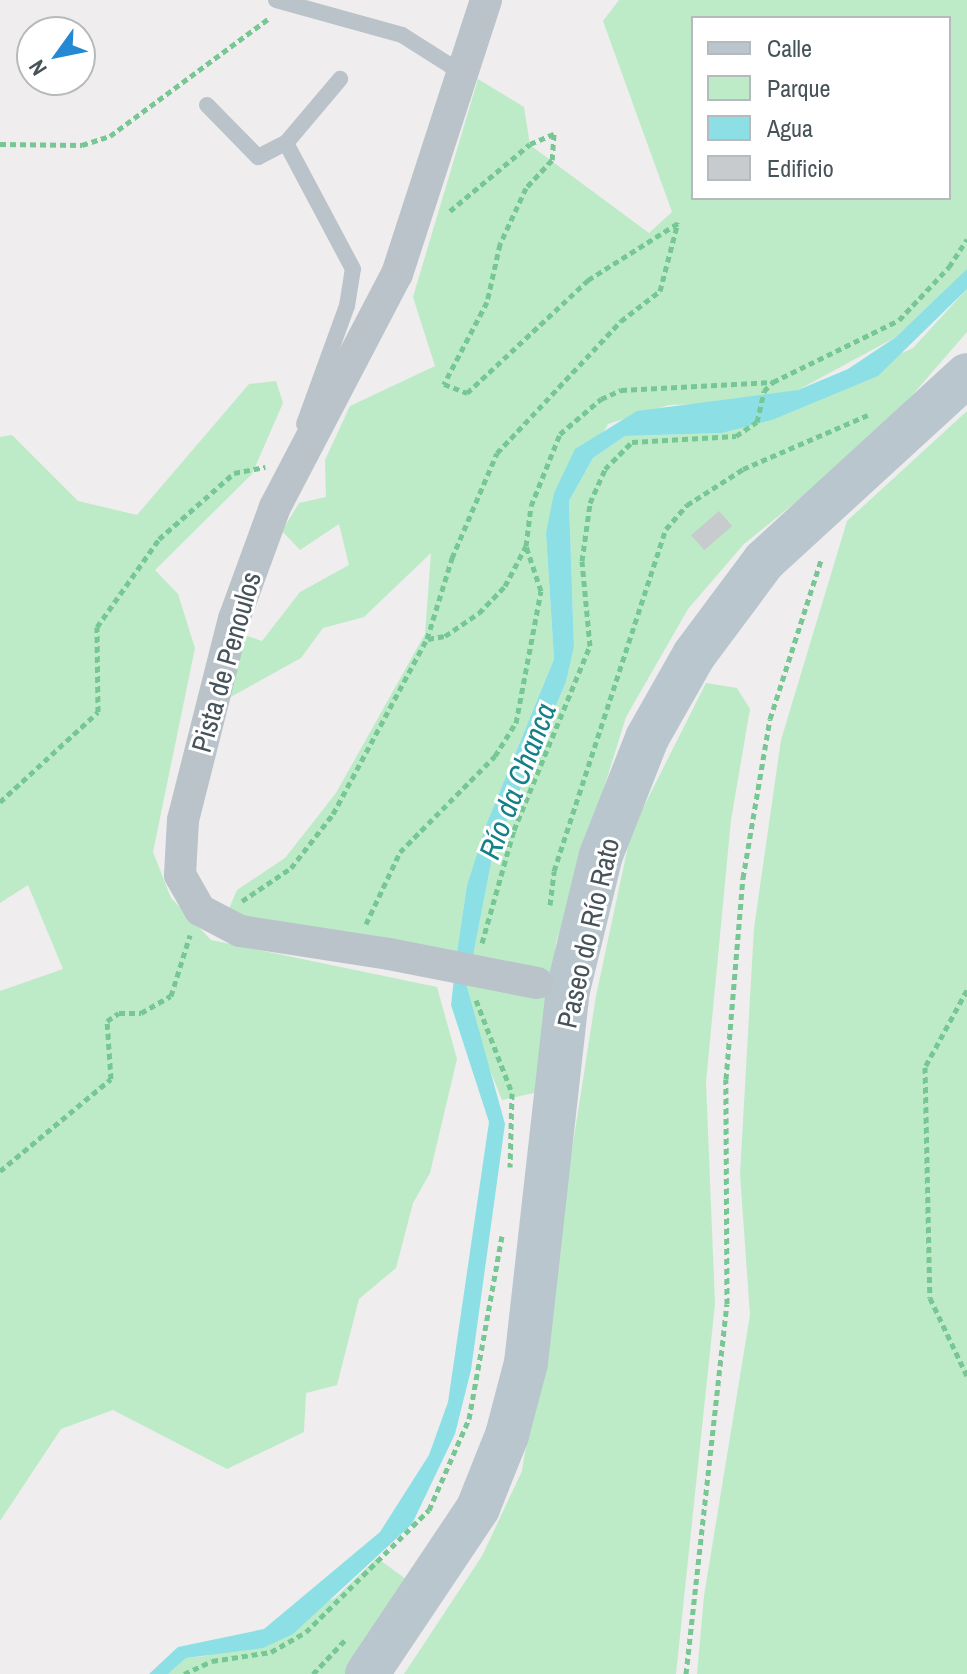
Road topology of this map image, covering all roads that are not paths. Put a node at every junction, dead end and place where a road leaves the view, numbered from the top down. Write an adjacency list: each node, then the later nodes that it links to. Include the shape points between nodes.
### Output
1 (486, 0): 3 (street, Pista de Penoulos)
2 (282, 2): 3 (lane, via 402,35)
3 (462, 73): 8 (street, Pista de Penoulos, via 397,274)
4 (340, 79): 6 (lane)
5 (207, 105): 6 (lane, via 258,157)
6 (286, 143): 8 (lane, via 353,269 347,306 305,418)
7 (967, 375): 9 (street, Paseo do Río Rato, via 764,561 694,655 647,738)
8 (298, 460): 9 (street, Pista de Penoulos, bridge, via 234,619 183,820 180,875 200,910 240,931 358,947)
9 (553, 986): 10 (street, Paseo do Río Rato, via 526,1363 507,1435 478,1508)
10 (367, 1674)

